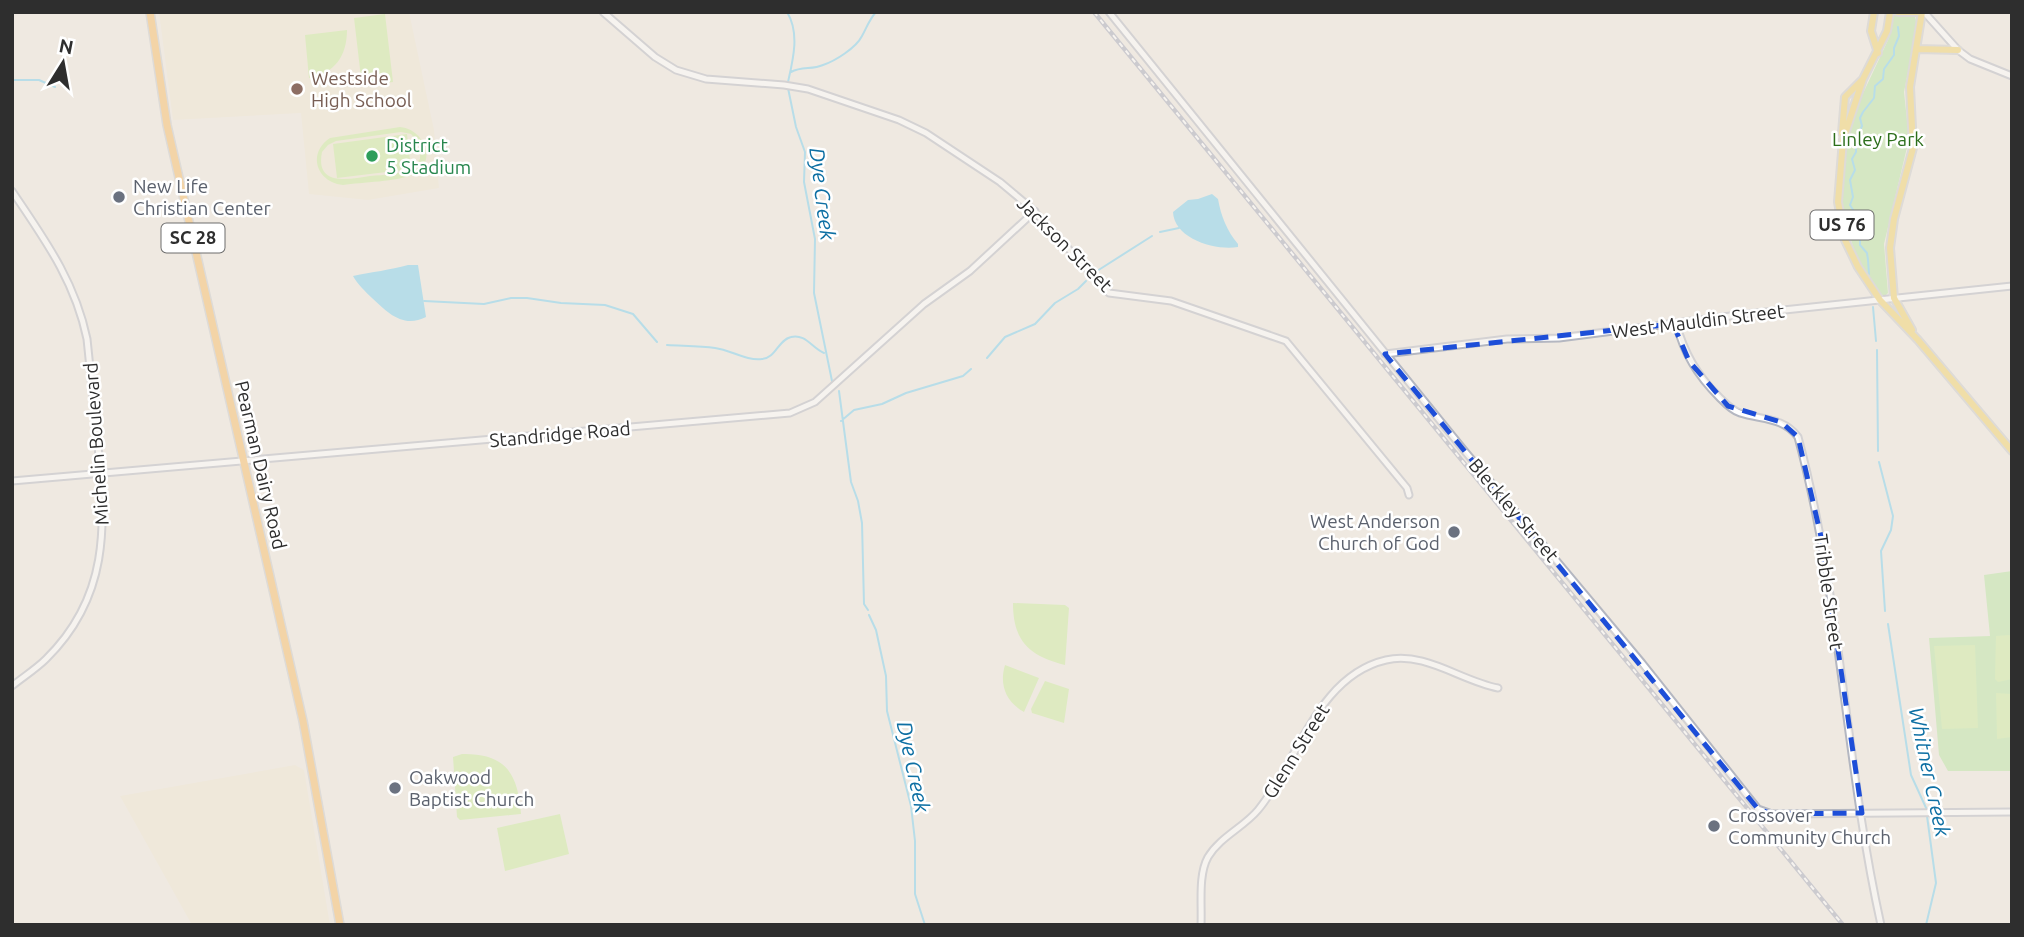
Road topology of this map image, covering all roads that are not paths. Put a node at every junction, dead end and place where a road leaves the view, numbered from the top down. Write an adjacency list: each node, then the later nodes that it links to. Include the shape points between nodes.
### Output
1 (150, 12): 21 (highway, Pearman Dairy Road / SC 28, via 167,125)
2 (603, 12): 13 (street, Jackson Street, via 676,70 716,81 797,87 926,133)
3 (1109, 12): 19 (street, Bleckley Street)
4 (1874, 12): 10 (main road, via 1871,31)
5 (1890, 12): 10 (main road, US 76)
6 (1898, 12): 7 (main road)
7 (1921, 12): 8 (main road, US 76); 9 (street)
8 (1917, 49): 9 (main road); 15 (main road, US 76, via 1910,87 1913,148 1891,235)
9 (1958, 50): 11 (street)
10 (1878, 54): 16 (main road, US 76, via 1863,79 1843,140 1838,185 1842,227 1858,267)
11 (2012, 76)
12 (12, 191): 22 (street, Michelin Boulevard, via 59,261 77,299 87,340)
13 (1035, 211): 21 (street, Standridge Road, via 816,402 790,413); 24 (street, Jackson Street, via 1109,293 1171,301 1286,341)
14 (2012, 286): 15 (street, West Mauldin Street)
15 (1894, 298): 16 (street, West Mauldin Street); 18 (main road, US 76)
16 (1880, 300): 17 (street, West Mauldin Street); 18 (main road, US 76)
17 (1676, 323): 19 (street, West Mauldin Street); 28 (street, Tribble Street, via 1689,361 1728,407 1781,422 1798,437 1822,541)
18 (1918, 340): 20 (main road, US 76)
19 (1385, 354): 28 (street, Bleckley Street, via 1650,671 1758,809 1772,814)
20 (2012, 451)
21 (244, 462): 22 (street, Standridge Road); 29 (highway, Pearman Dairy Road / SC 28, via 303,721)
22 (101, 474): 23 (street, Standridge Road); 25 (street, Michelin Boulevard, via 103,529 90,592 56,648)
23 (12, 481)
24 (1409, 495)
25 (12, 685)
26 (1498, 688): 30 (street, Glenn Street, via 1415,659 1383,660 1360,671 1320,709 1257,811 1208,857 1202,878)
27 (2012, 812): 28 (street, Bleckley Street)
28 (1862, 813): 31 (street, Tribble Street)
29 (340, 925)
30 (1200, 925)
31 (1881, 925)

